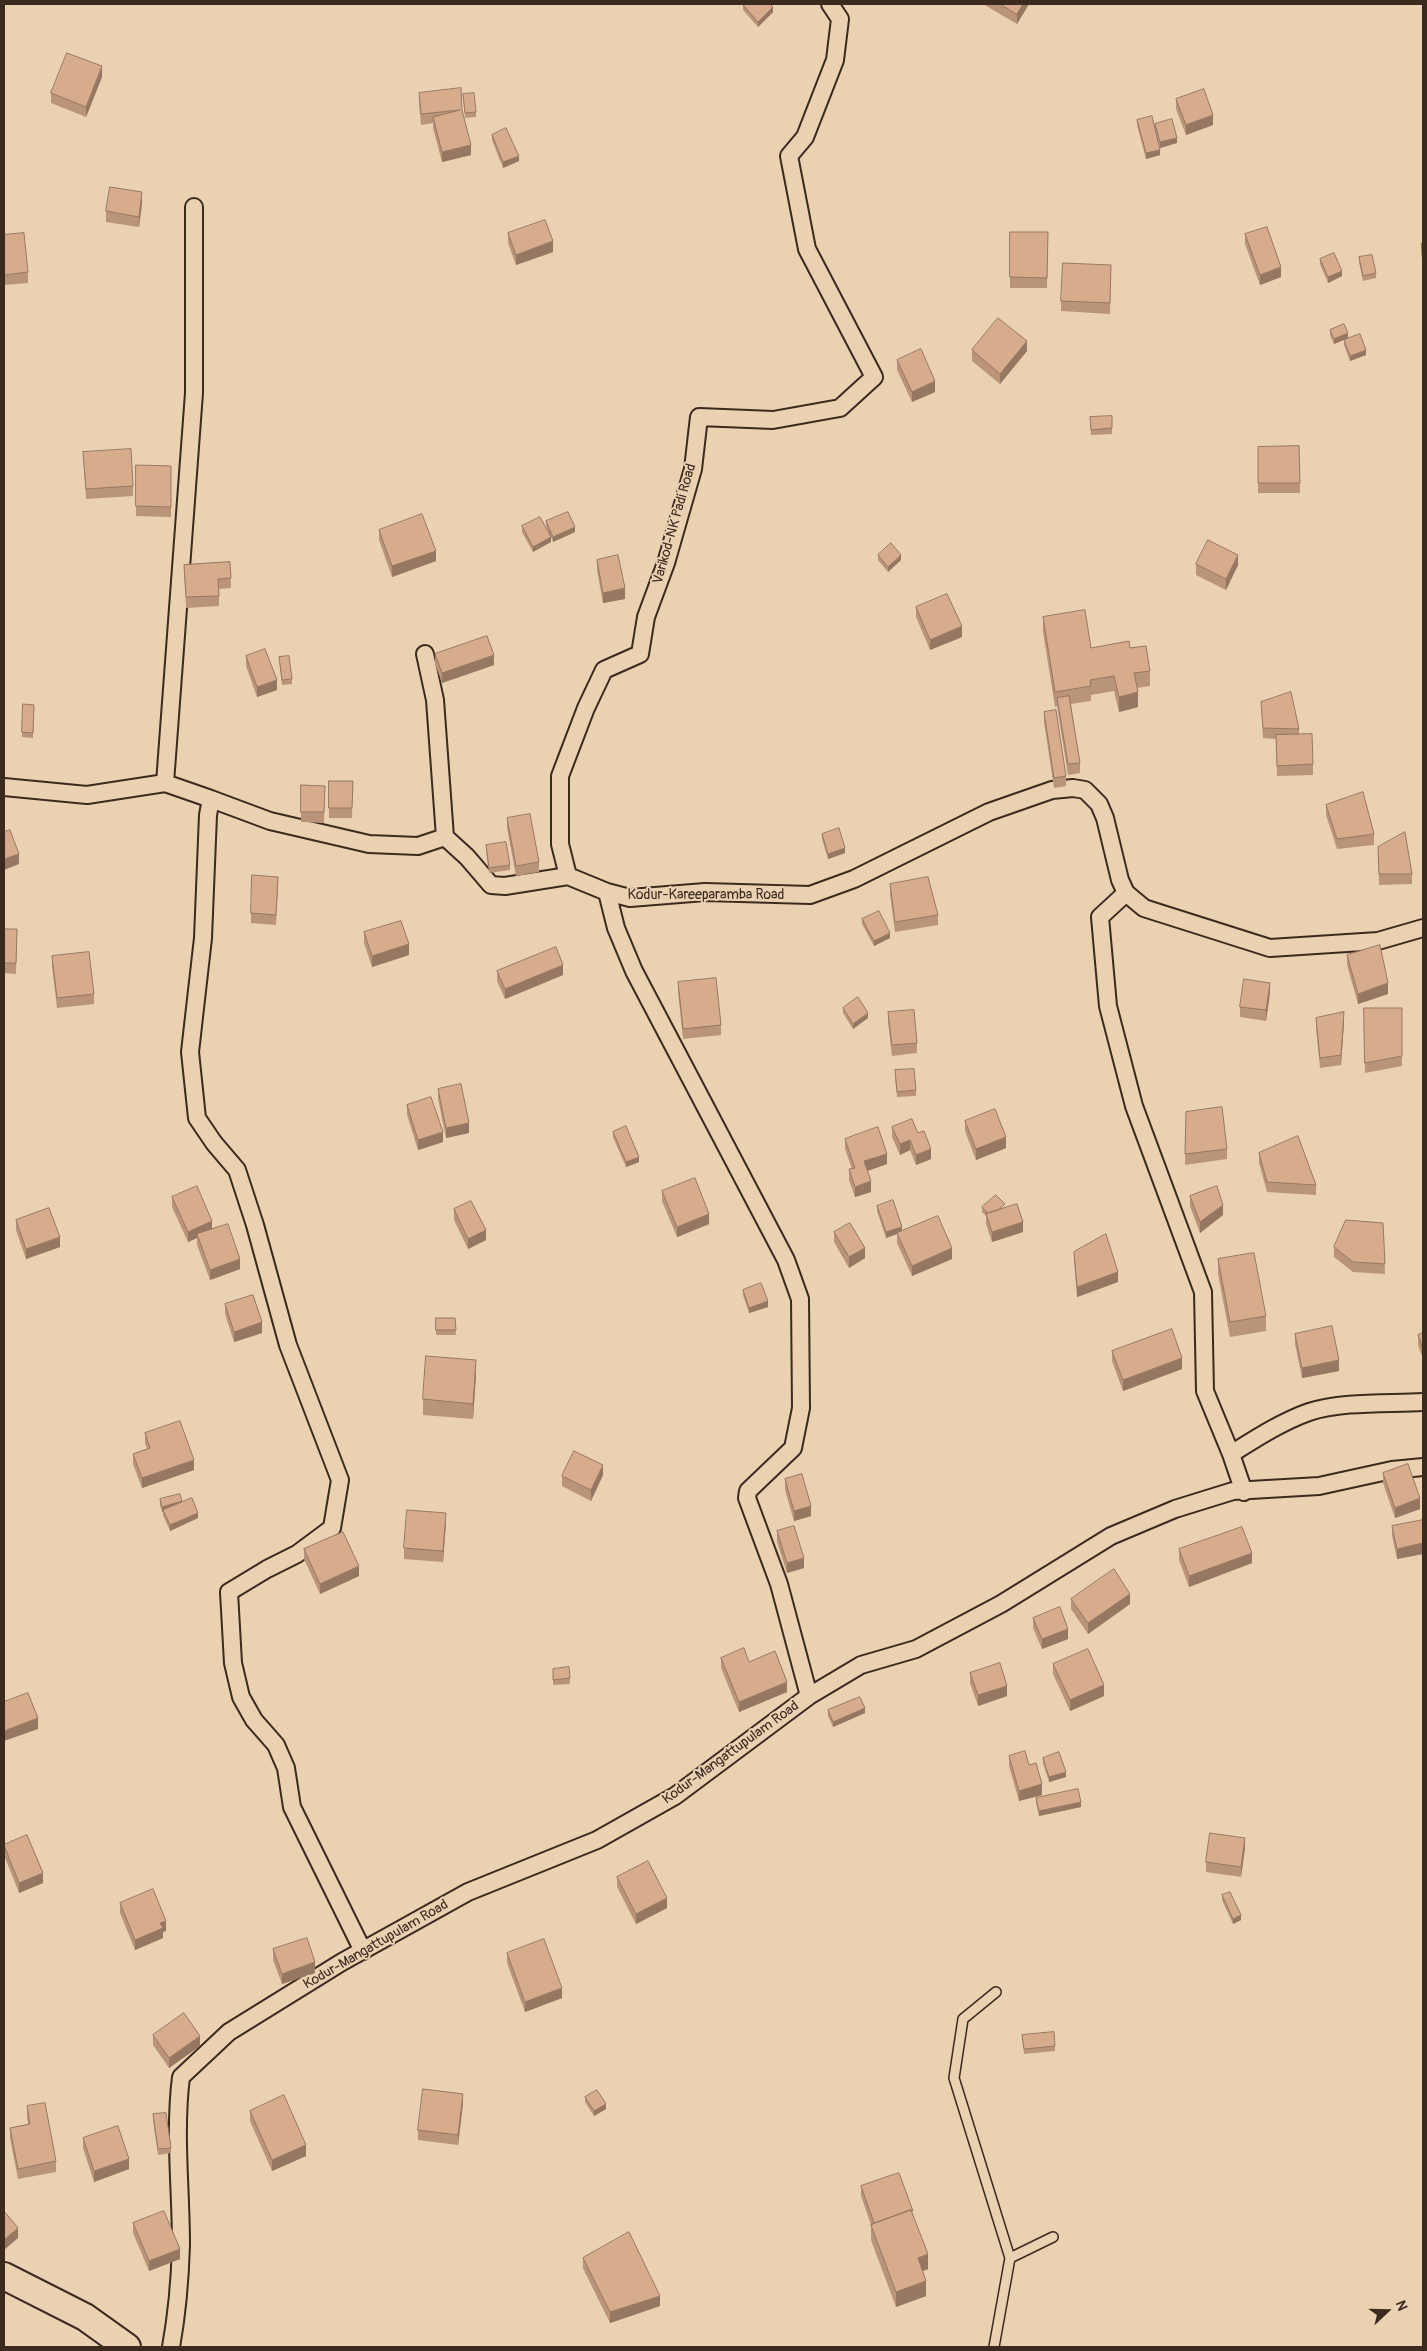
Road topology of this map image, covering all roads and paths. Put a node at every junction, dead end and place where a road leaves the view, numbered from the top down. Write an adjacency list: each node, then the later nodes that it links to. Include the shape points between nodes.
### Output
1 (830, 4): 8 (street, Varikod-NK Padi Road, via 840,19 835,60 805,137 789,156 807,249 874,377 840,408 773,420 699,417 693,469 666,563 646,617 640,654 604,670 560,776 560,844)
2 (194, 207): 4 (street, via 194,393)
3 (425, 654): 7 (street, via 435,700)
4 (165, 783): 5 (street, via 87,795); 6 (street)
5 (4, 787)
6 (211, 799): 7 (street, via 270,821 369,844 418,846); 17 (street, via 203,938 190,1052 197,1118 236,1170 255,1225 288,1345 340,1480 332,1528 297,1554 229,1592 233,1663 241,1697 254,1720 276,1744 286,1768 292,1807)
7 (445, 837): 8 (street, via 491,885 505,886)
8 (568, 876): 9 (street)
9 (607, 892): 10 (street, Kodur-Kareeparamba Road, via 630,898 705,892 810,895 854,879 989,812 1052,790 1073,788 1085,790 1099,804); 16 (street, Kodur-Kareeparamba Road, via 616,928 634,971 786,1260 800,1299 801,1408 793,1448 748,1491 747,1498 779,1584)
10 (1126, 892): 11 (street, Kodur-Kareeparamba Road, via 1144,908 1270,948 1378,942); 13 (street, via 1100,917 1108,1006 1134,1106 1203,1292 1206,1391)
11 (1423, 928)
12 (1423, 1402): 13 (street, via 1347,1406 1309,1412)
13 (1231, 1454): 15 (street)
14 (1423, 1467): 15 (street, Kodur-Mangattupulam Road, via 1392,1470 1319,1486)
15 (1244, 1492): 16 (street, Kodur-Mangattupulam Road, via 1232,1491 1175,1509 1111,1536 1001,1604 916,1649 861,1665)
16 (809, 1696): 17 (street, Kodur-Mangattupulam Road, via 675,1796 597,1840 468,1892)
17 (363, 1951): 23 (street, Kodur-Mangattupulam Road, via 229,2032 181,2077 177,2111 181,2246)
18 (996, 1992): 20 (lane, via 963,2019 954,2078)
19 (1053, 2237): 20 (lane)
20 (1010, 2258): 24 (lane)
21 (4, 2276): 22 (main road, via 85,2316)
22 (127, 2347)
23 (171, 2347)
24 (994, 2347)

